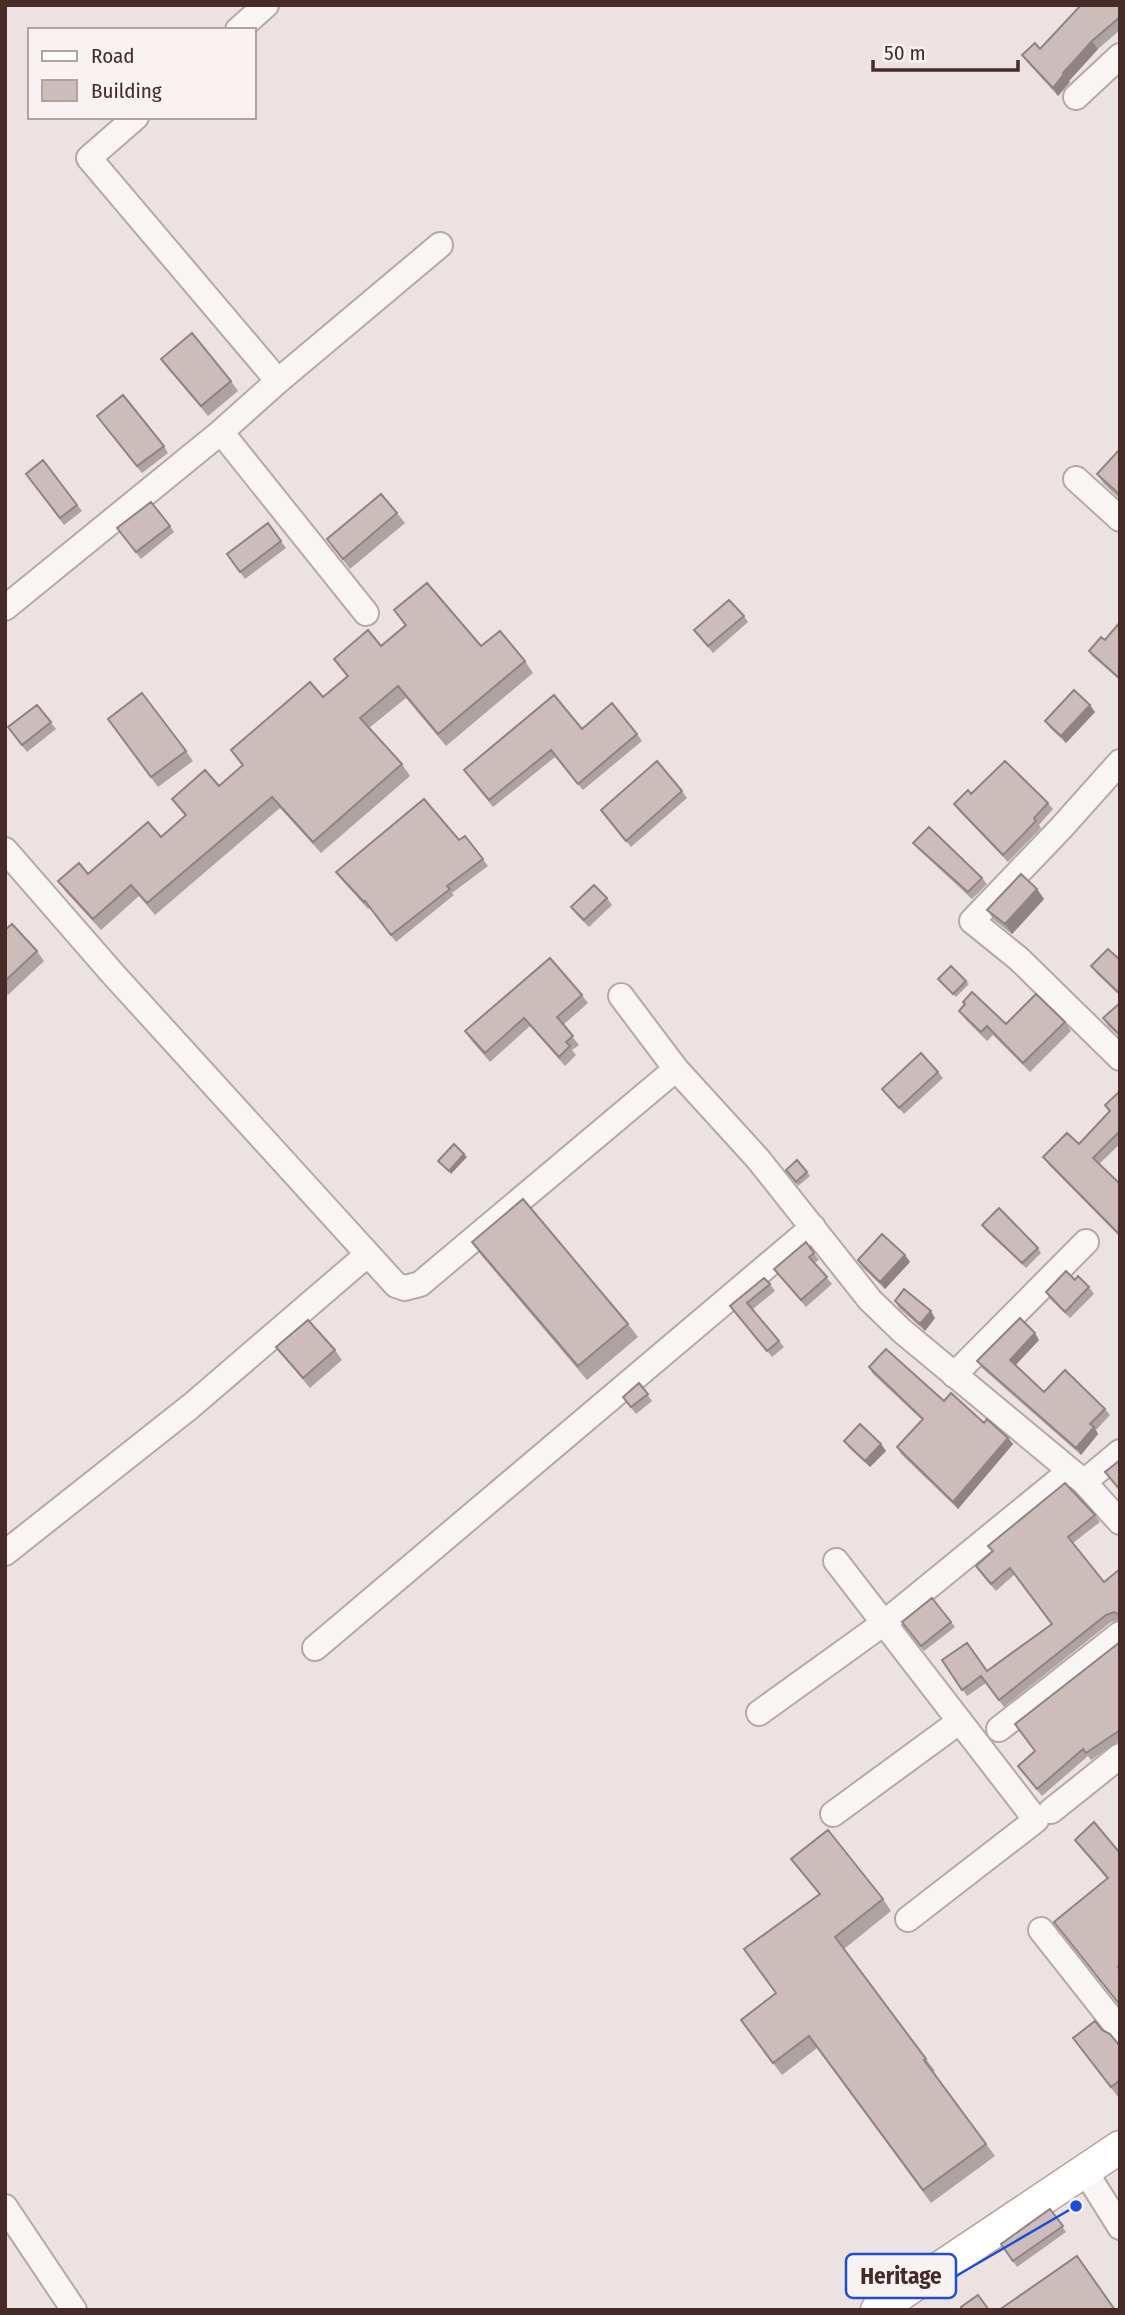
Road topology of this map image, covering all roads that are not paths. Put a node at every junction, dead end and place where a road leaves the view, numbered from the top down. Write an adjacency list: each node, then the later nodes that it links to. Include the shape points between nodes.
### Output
1 (266, 5): 2 (street)
2 (240, 28)
3 (1120, 56): 4 (street)
4 (1076, 97)
5 (134, 119): 7 (street, via 89,158)
6 (440, 245): 7 (street)
7 (278, 381): 8 (street)
8 (221, 432): 11 (street); 12 (street)
9 (1076, 479): 10 (street)
10 (1120, 519)
11 (5, 608)
12 (366, 613)
13 (1120, 762): 16 (street, via 972,921 1019,959)
14 (5, 850): 20 (street)
15 (621, 996): 17 (street)
16 (1120, 1058)
17 (676, 1069): 18 (street); 20 (street, via 420,1284 397,1285)
18 (813, 1227): 21 (street, via 870,1300); 29 (street)
19 (1086, 1242): 21 (street)
20 (368, 1254): 25 (street, via 191,1405)
21 (954, 1375): 23 (street)
22 (1120, 1452): 23 (street)
23 (1077, 1476): 24 (street); 27 (street)
24 (1120, 1522)
25 (5, 1553)
26 (836, 1561): 27 (street)
27 (884, 1623): 30 (street); 31 (street)
28 (1120, 1634): 32 (street)
29 (315, 1648)
30 (759, 1713)
31 (960, 1721): 35 (street); 36 (street, via 1036,1820)
32 (999, 1729)
33 (1120, 1756): 34 (street)
34 (1051, 1811)
35 (834, 1814)
36 (908, 1919)
37 (1041, 1930): 38 (street)
38 (1120, 2030)
39 (1120, 2147): 40 (main road)
40 (1085, 2171): 42 (street); 44 (main road)
41 (5, 2207): 43 (street)
42 (1120, 2227)
43 (74, 2310)
44 (877, 2310)

